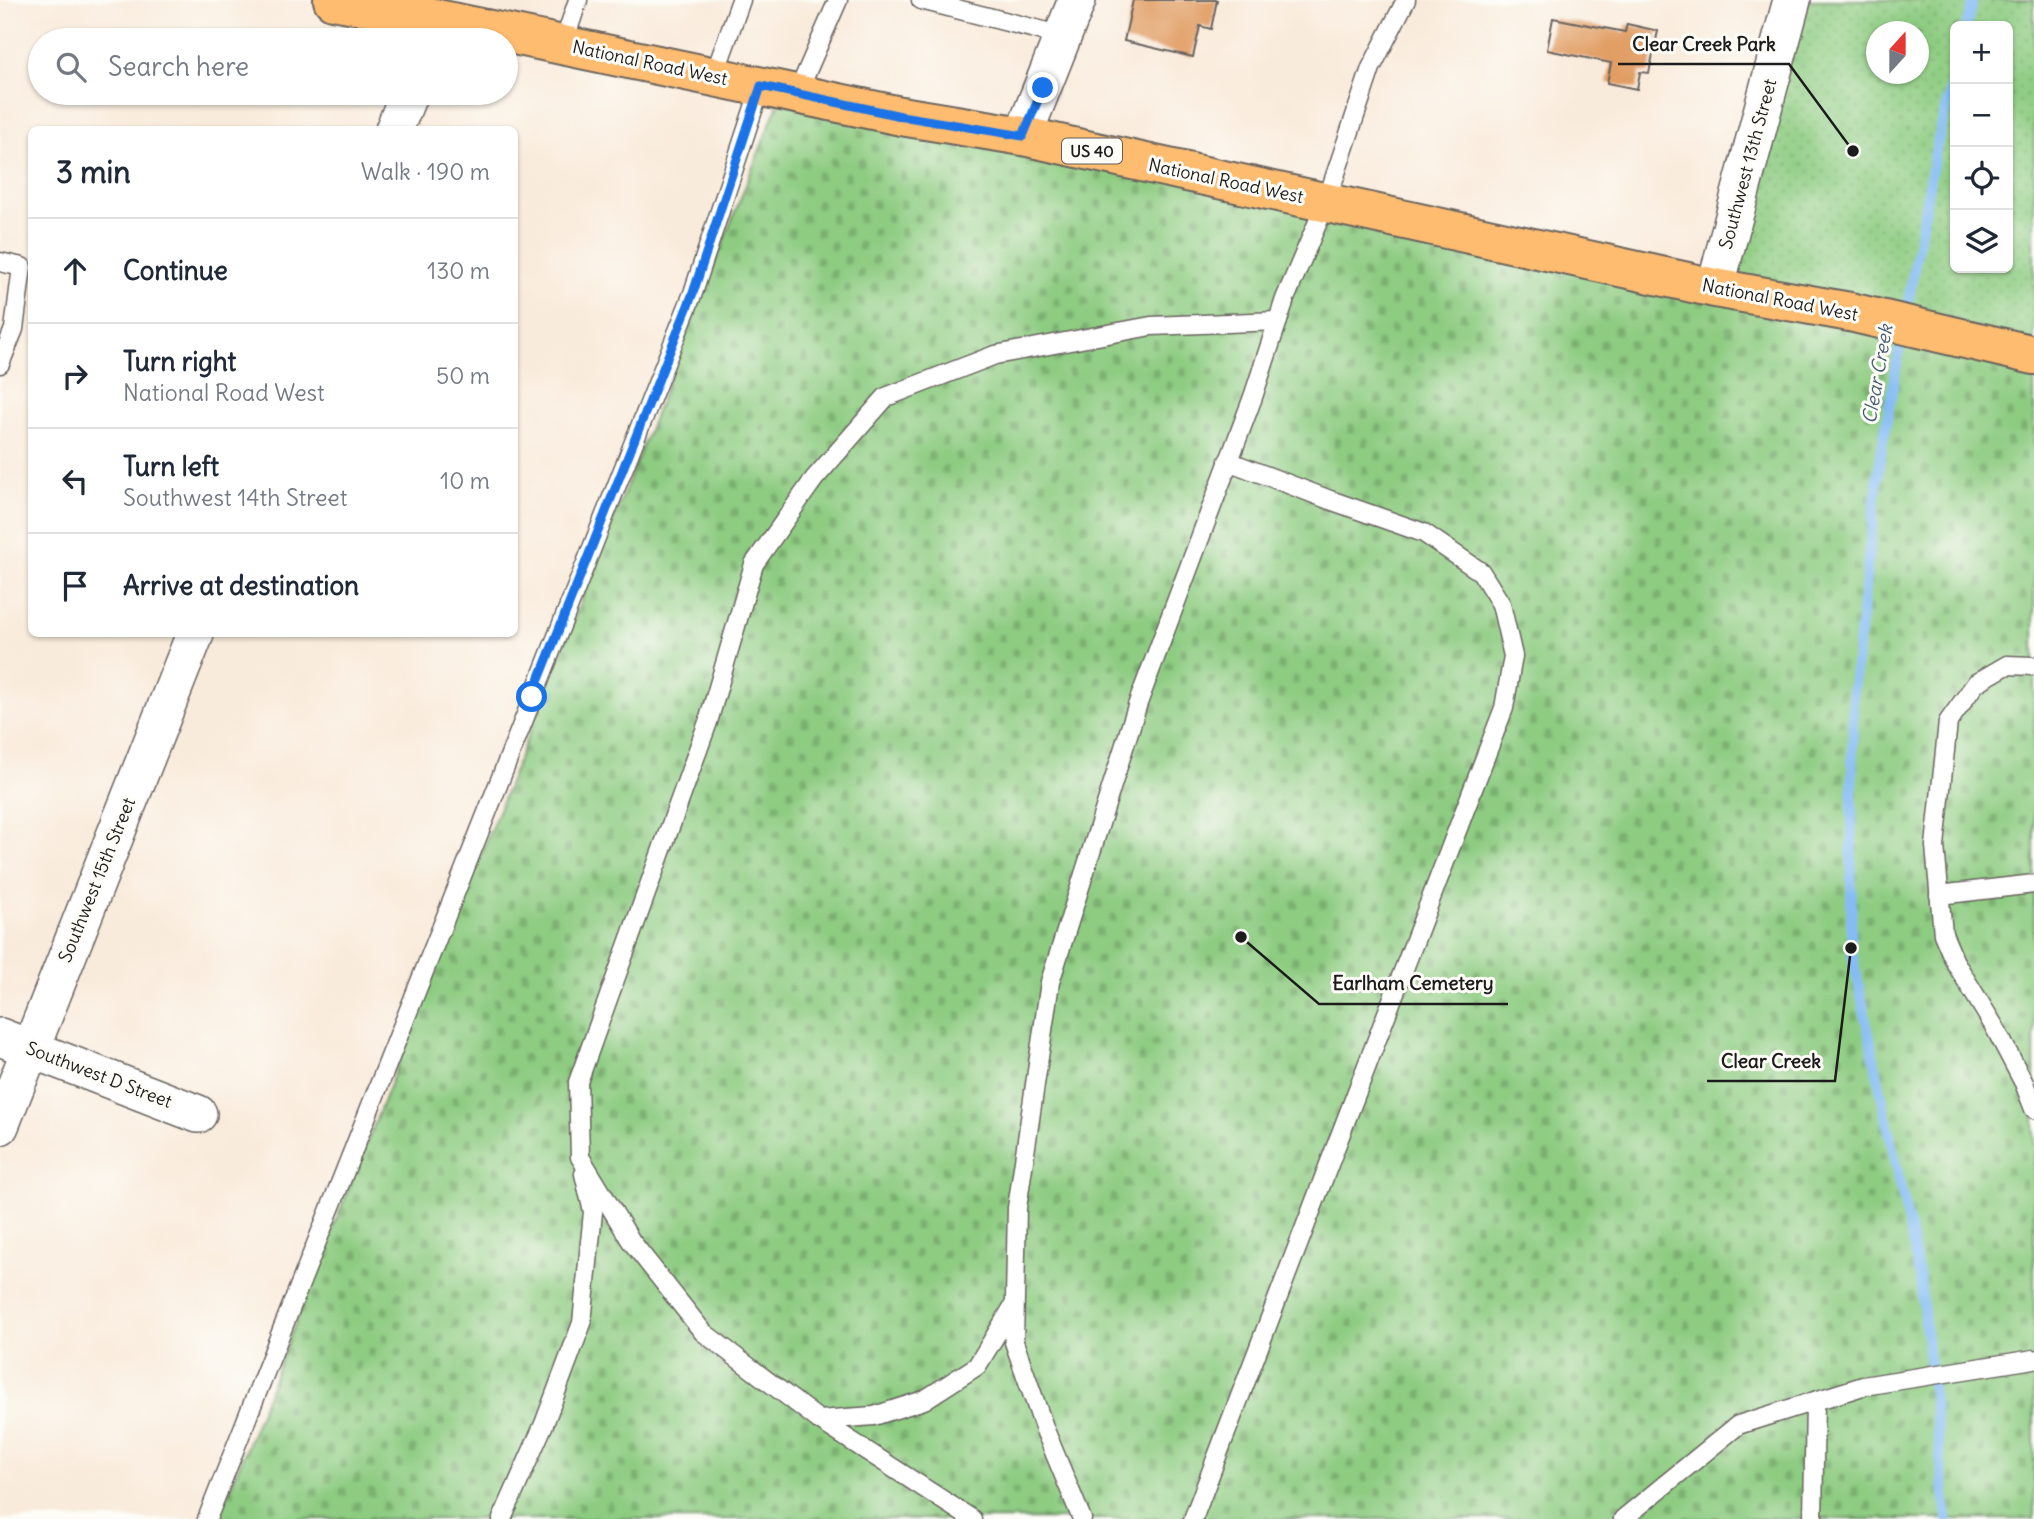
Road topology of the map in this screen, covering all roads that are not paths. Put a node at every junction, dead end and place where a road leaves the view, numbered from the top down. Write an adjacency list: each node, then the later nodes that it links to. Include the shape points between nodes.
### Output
1 (333, 0): 10 (main road, National Road West / US 40)
2 (578, 0): 14 (lane)
3 (741, 0): 15 (lane)
4 (838, 0): 16 (lane)
5 (921, 0): 9 (lane)
6 (1077, 0): 13 (street)
7 (1406, 0): 20 (lane, via 1371,68)
8 (1792, 0): 22 (street, Southwest 13th Street)
9 (978, 7): 13 (lane)
10 (438, 20): 11 (main road, National Road West / US 40)
11 (478, 28)
12 (518, 36): 14 (main road, National Road West / US 40)
13 (1063, 36): 19 (street)
14 (563, 45): 15 (main road, National Road West / US 40)
15 (714, 76): 16 (main road, National Road West / US 40)
16 (779, 90): 19 (main road, National Road West / US 40); 41 (lane, via 693,293)
17 (404, 105): 18 (street)
18 (396, 126)
19 (1023, 136): 20 (main road, National Road West / US 40)
20 (1326, 203): 22 (main road, National Road West / US 40); 23 (lane)
21 (0, 262): 25 (lane, via 22,267 13,329)
22 (1715, 288): 24 (main road, National Road West / US 40, via 1850,312)
23 (1278, 321): 26 (lane); 35 (lane, via 1151,326 995,355 887,397 814,479 754,565 708,722 578,1082)
24 (2034, 355)
25 (0, 364)
26 (1228, 461): 36 (lane, via 1138,703 1050,982 1017,1208); 45 (lane, via 1424,533 1481,572 1501,604 1513,656 1504,708)
27 (194, 637): 31 (street, Southwest 15th Street)
28 (2034, 666): 30 (lane, via 2007,665 1976,683 1948,722 1935,846)
29 (2034, 884): 30 (lane)
30 (1939, 895): 32 (lane, via 1942,934)
31 (15, 1043): 33 (street, Southwest D Street); 34 (street, Southwest 15th Street)
32 (2034, 1109)
33 (198, 1114)
34 (0, 1126)
35 (580, 1157): 39 (lane, via 631,1241 704,1332); 42 (lane, via 593,1212 582,1323)
36 (1015, 1302): 39 (lane, via 977,1366 924,1400 874,1416); 44 (lane, via 1014,1342)
37 (2034, 1359): 38 (lane, via 1863,1386)
38 (1815, 1401): 40 (lane, via 1738,1425); 47 (lane)
39 (819, 1420): 43 (lane)
40 (1639, 1513): 46 (lane)
41 (207, 1519)
42 (502, 1519)
43 (972, 1519)
44 (1082, 1519)
45 (1193, 1519)
46 (1623, 1519)
47 (1813, 1519)

